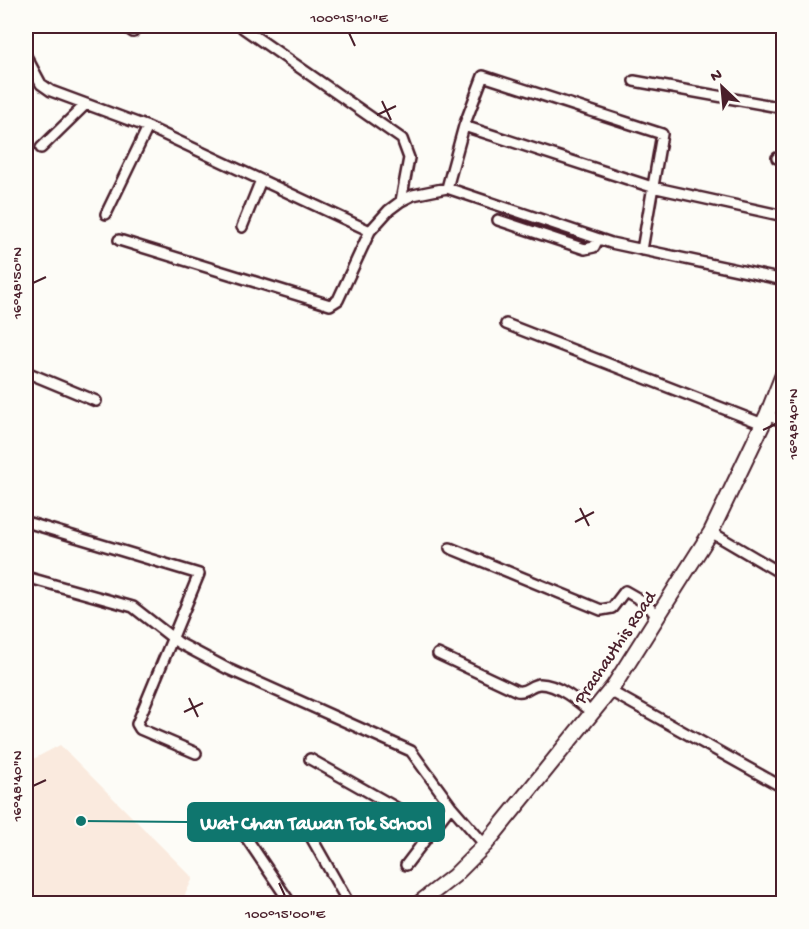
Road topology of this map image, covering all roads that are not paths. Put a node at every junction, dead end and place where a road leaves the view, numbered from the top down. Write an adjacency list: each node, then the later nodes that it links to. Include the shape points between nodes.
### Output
1 (124, 26): 3 (street)
2 (243, 28): 14 (street, via 402,139 409,158)
3 (133, 32)
4 (26, 56): 6 (street, via 41,84)
5 (634, 81): 7 (street)
6 (86, 104): 9 (street); 10 (street)
7 (783, 108)
8 (464, 126): 12 (street); 12 (street, via 483,76 662,134); 13 (street)
9 (148, 127): 11 (street); 15 (street)
10 (41, 148)
11 (261, 180): 18 (street); 19 (street)
12 (652, 187): 16 (street); 22 (street)
13 (447, 188): 14 (street); 20 (street)
14 (401, 201): 19 (street)
15 (106, 214)
16 (783, 216)
17 (498, 220): 20 (street, via 585,249 594,248)
18 (242, 227)
19 (370, 231): 21 (street, via 339,300 330,305)
20 (598, 239): 22 (street)
21 (119, 240)
22 (642, 250): 23 (street)
23 (783, 280)
24 (506, 324): 28 (street)
25 (26, 372): 27 (street)
26 (783, 372): 28 (street, Prachauthis Road)
27 (96, 401)
28 (765, 419): 29 (street); 31 (street, Prachauthis Road)
29 (783, 422)
30 (26, 522): 36 (street, via 199,574)
31 (711, 532): 33 (street); 35 (street, Prachauthis Road)
32 (450, 548): 35 (street, via 601,610 612,608 625,591 646,603)
33 (783, 575)
34 (26, 577): 36 (street, via 133,607)
35 (657, 616): 38 (street, Prachauthis Road)
36 (172, 638): 40 (street, via 137,724 140,729); 43 (street, via 228,669 411,751)
37 (438, 654): 39 (street, via 517,691 539,684 546,686 575,699)
38 (610, 691): 39 (street, Prachauthis Road); 42 (street)
39 (592, 713): 47 (street, Prachauthis Road)
40 (196, 753)
41 (310, 759): 44 (street)
42 (783, 788)
43 (451, 806): 44 (street); 47 (street)
44 (434, 829): 48 (street)
45 (243, 833): 51 (street)
46 (311, 837): 52 (street)
47 (485, 845): 49 (street, Prachauthis Road)
48 (406, 865)
49 (433, 899): 53 (street, Prachauthis Road)
50 (783, 899): 54 (street)
51 (291, 903)
52 (349, 903)
53 (417, 903)
54 (781, 903)

